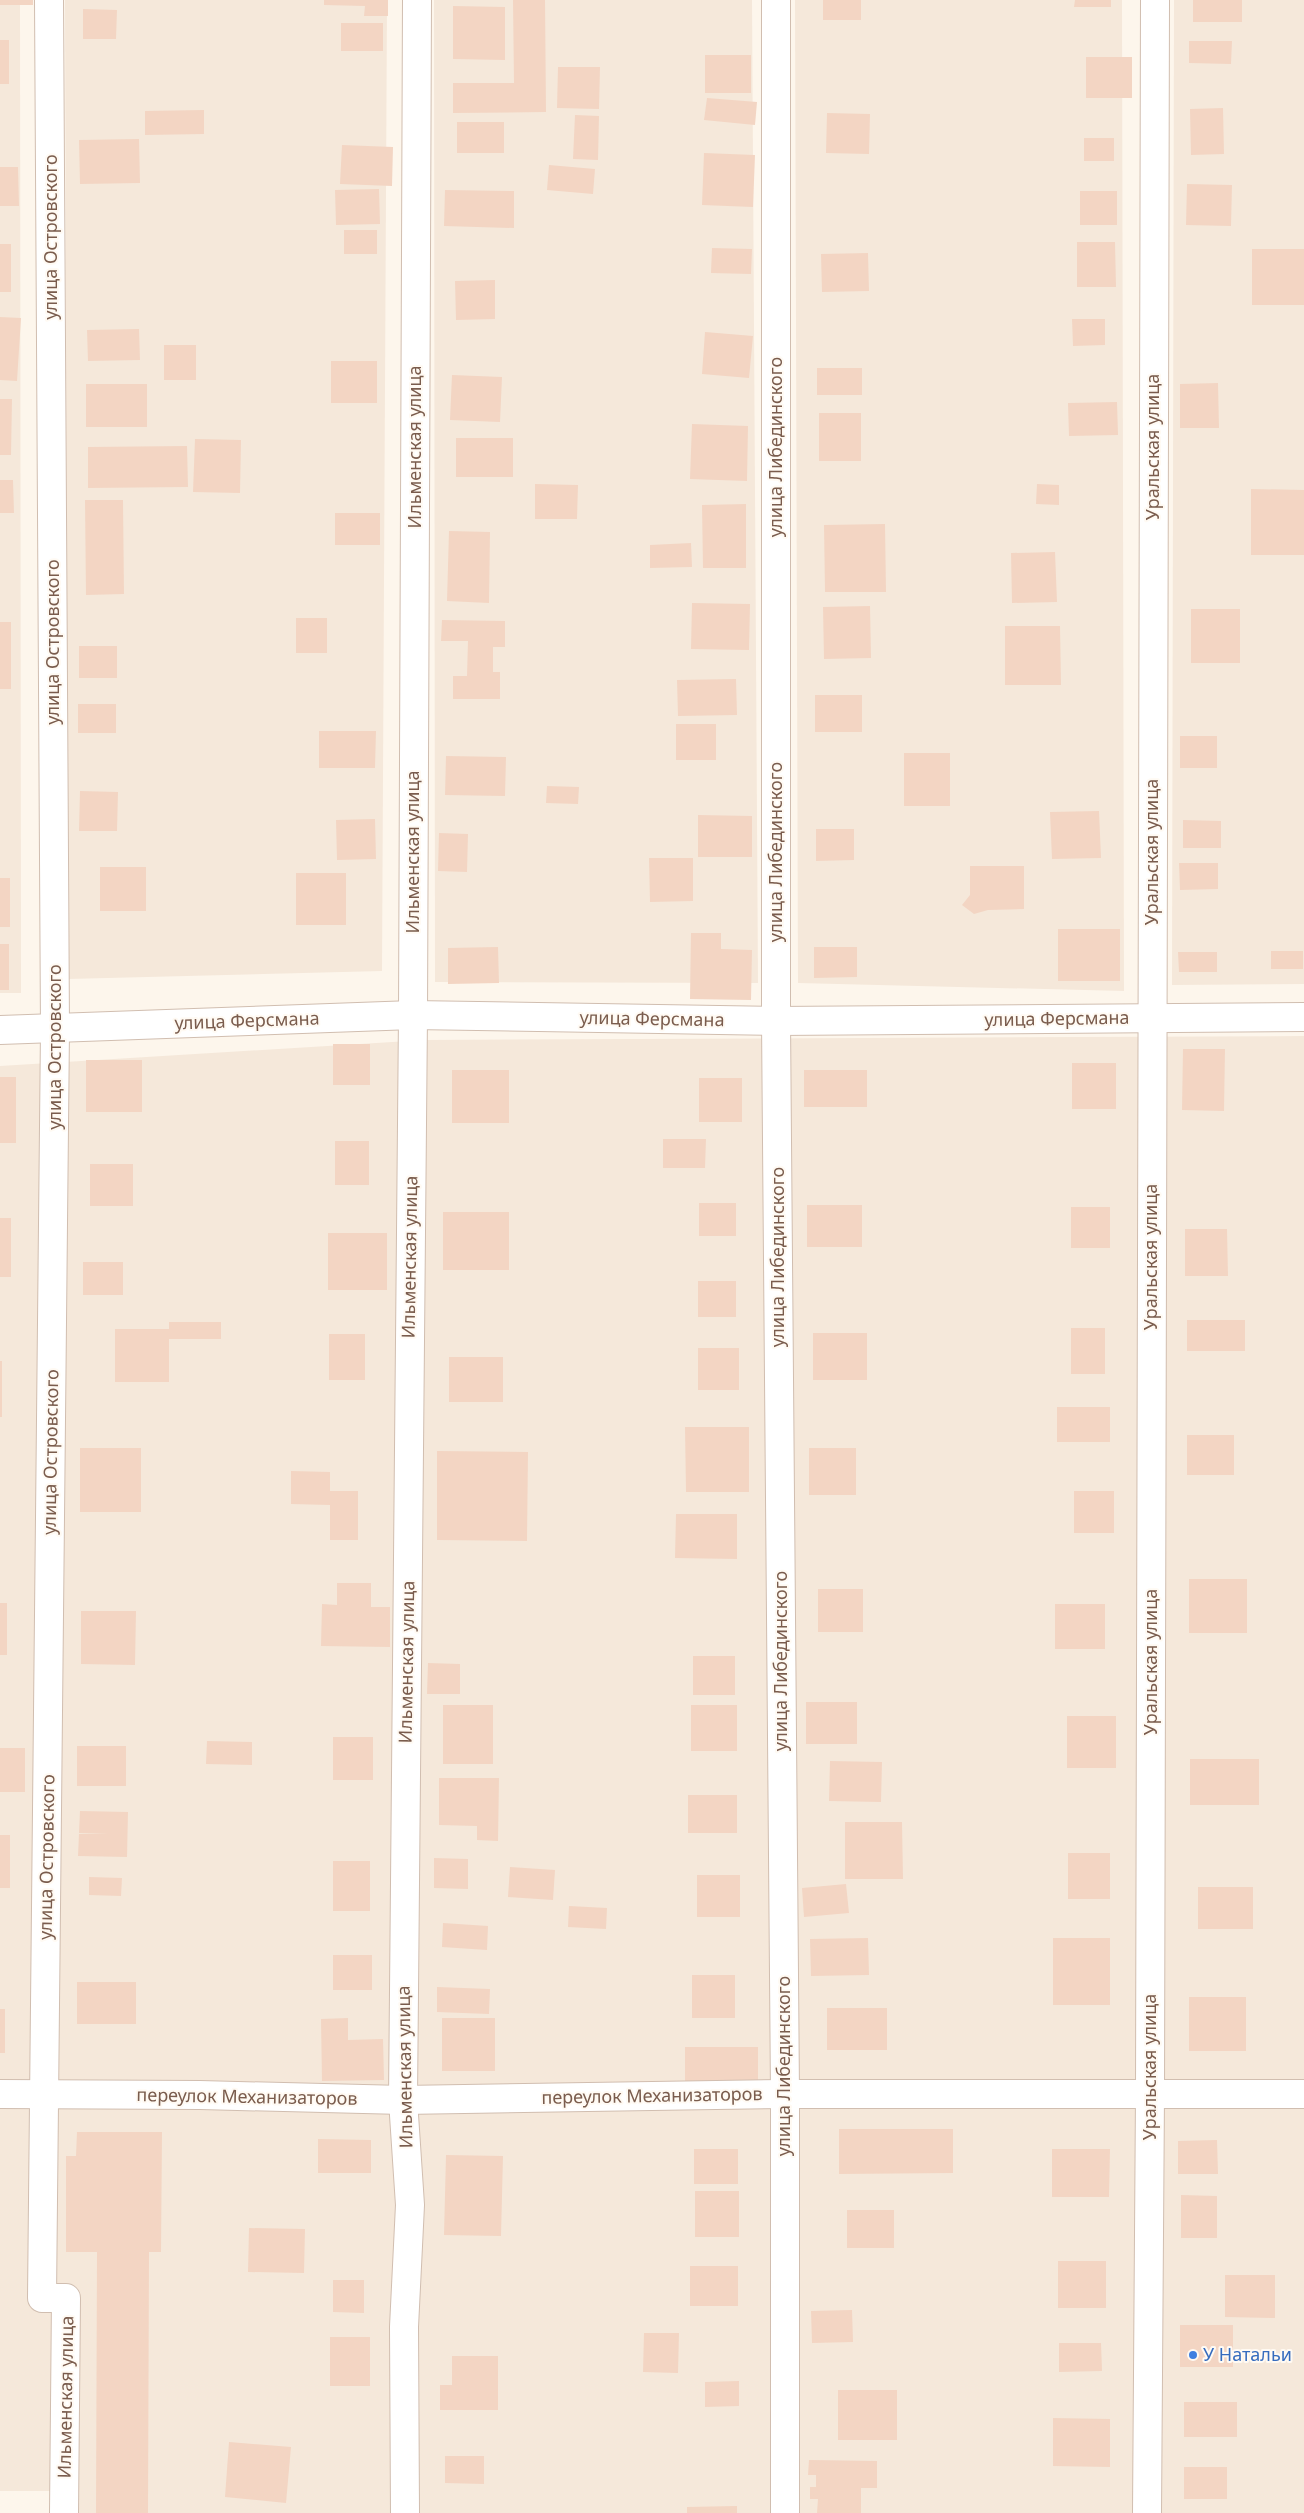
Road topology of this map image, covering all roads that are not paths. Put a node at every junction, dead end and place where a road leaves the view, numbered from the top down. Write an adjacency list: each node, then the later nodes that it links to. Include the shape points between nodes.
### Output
1 (49, 0): 9 (street, улица Островского)
2 (417, 0): 5 (street, Ильменская улица)
3 (776, 0): 8 (street, улица Либединского)
4 (1155, 0): 7 (street, Уральская улица)
5 (413, 1015): 8 (street, улица Ферсмана); 9 (street, улица Ферсмана); 16 (street, Ильменская улица)
6 (1304, 1017): 7 (street, улица Ферсмана)
7 (1151, 1018): 8 (street, улица Ферсмана); 14 (street, Уральская улица)
8 (776, 1021): 13 (street, улица Либединского)
9 (55, 1029): 10 (street, улица Ферсмана); 12 (street, улица Островского)
10 (0, 1030)
11 (0, 2094): 12 (street, переулок Механизаторов)
12 (44, 2094): 16 (street, переулок Механизаторов); 17 (street, Ильменская улица, via 42,2298 66,2298)
13 (785, 2094): 14 (street, переулок Механизаторов); 16 (street, переулок Механизаторов); 19 (street, улица Либединского)
14 (1150, 2094): 15 (street, переулок Механизаторов); 20 (street, Уральская улица)
15 (1304, 2094)
16 (403, 2100): 18 (street, Ильменская улица, via 410,2205 404,2327)
17 (64, 2513)
18 (405, 2513)
19 (785, 2513)
20 (1147, 2513)

